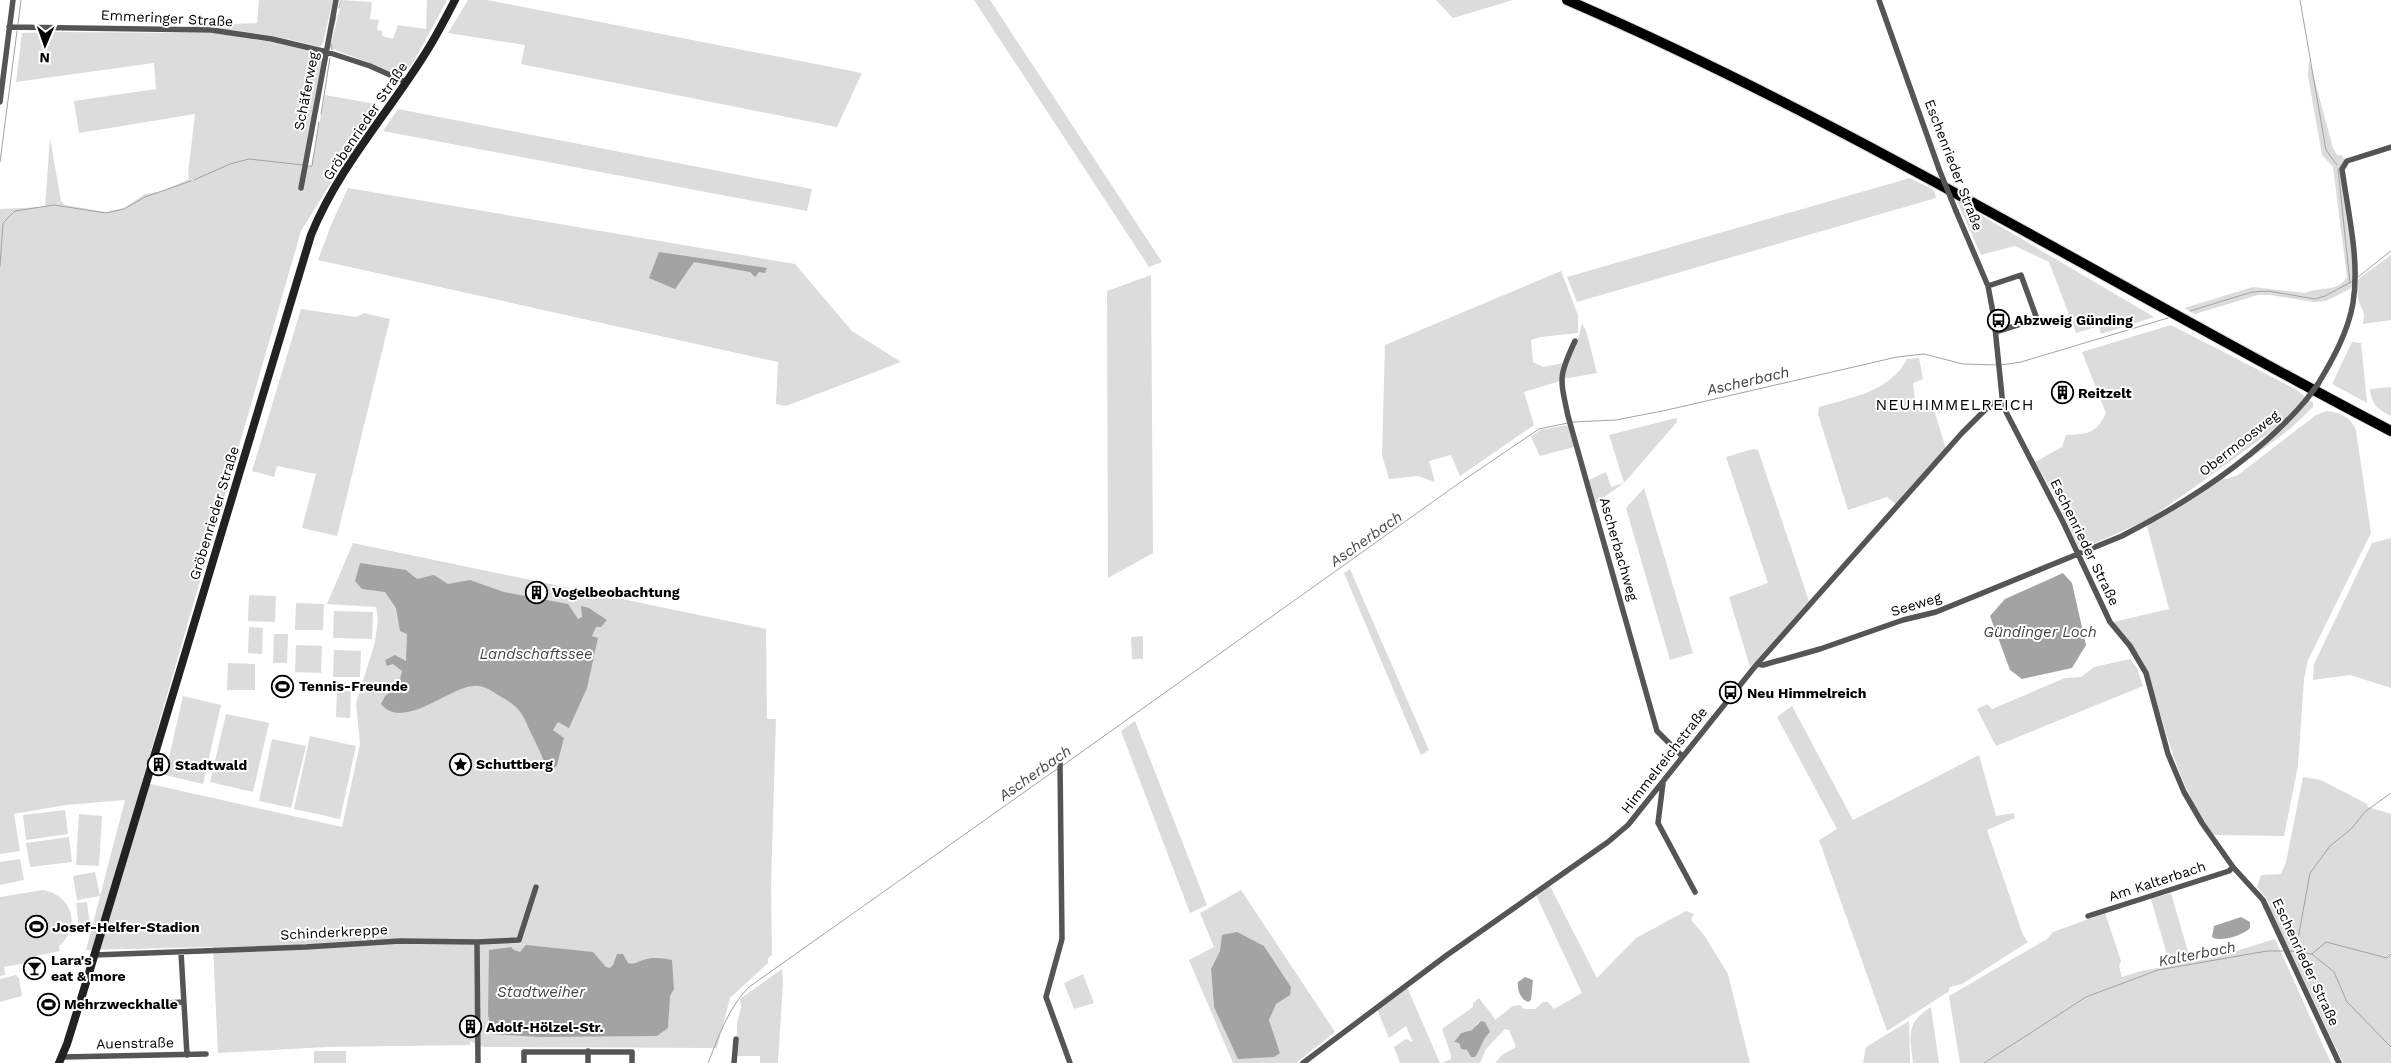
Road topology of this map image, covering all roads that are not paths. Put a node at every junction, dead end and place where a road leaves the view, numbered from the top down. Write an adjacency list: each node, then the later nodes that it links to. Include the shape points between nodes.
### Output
1 (13, 0): 6 (street)
2 (336, 0): 7 (street, Schäferweg)
3 (455, 0): 8 (street, Gröbenrieder Straße, via 438,34)
4 (1567, 0): 16 (highway, via 1687,54 1926,176)
5 (1879, 0): 12 (street, Eschenrieder Straße, bridge, via 1939,169)
6 (11, 27): 7 (street, Emmeringer Straße, via 211,30 272,39); 9 (street)
7 (327, 52): 8 (street, Emmeringer Straße); 11 (street, Schäferweg)
8 (406, 82): 28 (street, Gröbenrieder Straße, via 344,169 321,209 311,235)
9 (0, 102)
10 (2391, 147): 17 (street, Obermoosweg, bridge, via 2347,161 2342,170 2355,274 2353,304 2343,335 2318,384 2306,400 2282,427 2193,494 2147,523)
11 (301, 188)
12 (1988, 286): 13 (street, Eschenrieder Straße); 13 (street, via 2021,275 2037,319)
13 (1996, 332): 15 (street, Eschenrieder Straße)
14 (1575, 342): 19 (street, Ascherbachweg, via 1560,380 1570,423 1657,731)
15 (2001, 400): 17 (street, Eschenrieder Straße); 18 (street, Himmelreichstraße, via 1991,404 1962,433)
16 (2391, 431)
17 (2078, 554): 18 (street, Seeweg, via 1936,612 1903,620 1820,650); 22 (street, Eschenrieder Straße, via 2110,622 2146,673 2168,754 2182,789)
18 (1757, 664): 19 (street, Himmelreichstraße)
19 (1682, 756): 21 (street, Himmelreichstraße)
20 (1061, 766): 42 (street, via 1062,939 1046,997)
21 (1663, 783): 24 (street, via 1658,823); 43 (street, Himmelreichstraße, via 1628,825 1608,842 1447,955)
22 (2233, 867): 25 (street, Am Kalterbach, via 2229,871); 44 (street, Eschenrieder Straße, via 2264,900)
23 (536, 887): 26 (street, Schinderkreppe, via 519,940)
24 (1695, 892)
25 (2088, 916)
26 (477, 942): 27 (street, Schinderkreppe, via 400,941); 37 (street)
27 (181, 952): 28 (street, Schinderkreppe); 29 (street)
28 (94, 955): 30 (street, Gröbenrieder Straße)
29 (184, 1002): 30 (street); 34 (street)
30 (78, 1008): 35 (street, Gröbenrieder Straße)
31 (736, 1039): 41 (street)
32 (588, 1052): 38 (street, via 524,1052); 39 (street); 40 (street, via 632,1052)
33 (206, 1054): 34 (street, Auenstraße)
34 (186, 1055): 36 (street, Auenstraße)
35 (61, 1060): 36 (street, Auenstraße)
36 (108, 1060)
37 (478, 1063)
38 (524, 1063)
39 (588, 1063)
40 (632, 1063)
41 (734, 1063)
42 (1070, 1063)
43 (1303, 1063)
44 (2339, 1063)

